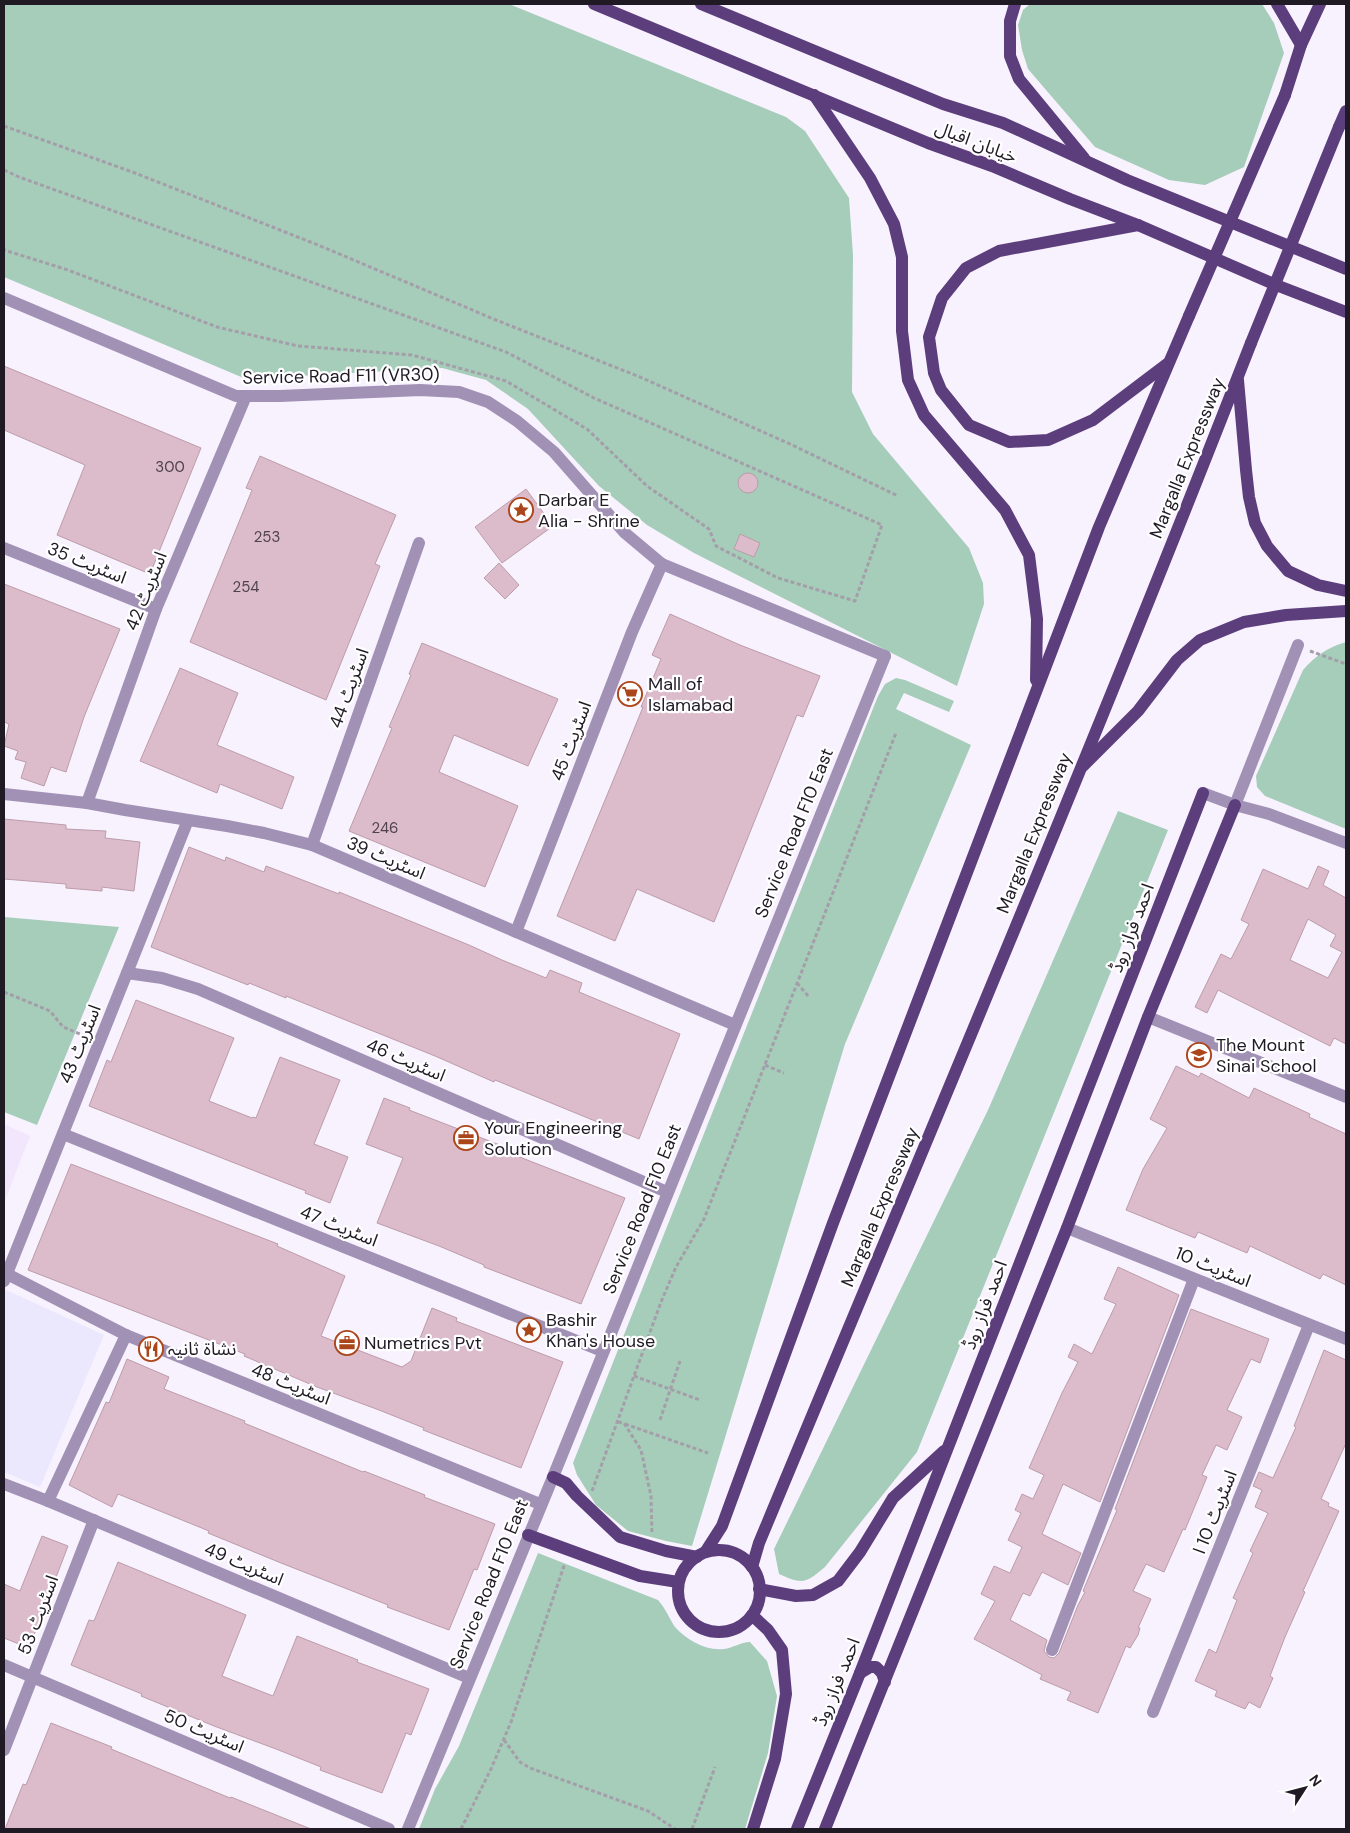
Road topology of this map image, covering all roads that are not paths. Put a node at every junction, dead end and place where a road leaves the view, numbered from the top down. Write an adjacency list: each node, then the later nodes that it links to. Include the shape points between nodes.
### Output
1 (594, 4): 7 (main road, خیابان اقبال)
2 (701, 4): 9 (main road, خیابان اقبال, via 944,104 1003,123)
3 (1015, 4): 9 (main road, via 1010,21 1010,56 1019,78)
4 (1277, 4): 6 (main road)
5 (1320, 4): 6 (main road)
6 (1301, 45): 16 (main road, Margalla Expressway, bridge, via 1285,95)
7 (814, 95): 10 (main road, خیابان اقبال); 27 (main road, via 870,178 894,224 902,257 902,331 908,380 924,415 1005,510 1029,555 1037,619)
8 (1346, 111): 17 (main road, Margalla Expressway, bridge)
9 (1085, 160): 12 (main road, خیابان اقبال)
10 (1138, 225): 15 (main road, خیابان اقبال); 16 (main road, via 999,251 966,268 942,298 929,337 934,373 941,390 969,425 1009,442 1048,440 1093,420)
11 (1346, 261): 12 (main road)
12 (1330, 262): 13 (main road, خیابان اقبال)
13 (1346, 269)
14 (4, 298): 18 (street, Service Road F11 (VR30), via 236,396)
15 (1346, 312)
16 (1170, 362): 27 (main road, Margalla Expressway, via 1099,527)
17 (1237, 378): 22 (main road, via 1249,497 1255,523 1267,546 1288,571 1318,585); 28 (main road, Margalla Expressway)
18 (246, 396): 21 (street, Service Road F11 (VR30), via 420,390 459,392 488,402 554,452 625,533); 23 (street, اسٹریٹ 42)
19 (419, 543): 35 (street, اسٹریٹ 44)
20 (4, 548): 23 (street, اسٹریٹ 35)
21 (662, 564): 26 (street, Service Road F11 (VR30)); 36 (street, اسٹریٹ 45, via 632,632)
22 (1346, 590)
23 (156, 609): 31 (street, اسٹریٹ 42)
24 (1346, 611): 28 (main road, via 1244,622 1200,640 1177,660 1138,711)
25 (1298, 645): 32 (street)
26 (885, 656): 39 (street, Service Road F10 East)
27 (1036, 690): 57 (main road, Margalla Expressway, via 832,1223 722,1526)
28 (1078, 771): 58 (main road, Margalla Expressway, via 759,1543)
29 (1203, 793): 32 (street); 50 (main road, احمد فراز روڈ)
30 (4, 794): 31 (street, اسٹریٹ 39)
31 (87, 802): 33 (street, اسٹریٹ 39)
32 (1235, 806): 34 (street, via 1269,814); 38 (main road)
33 (188, 820): 35 (street, اسٹریٹ 39); 37 (street, اسٹریٹ 43)
34 (1346, 843)
35 (312, 845): 36 (street, اسٹریٹ 39)
36 (516, 932): 39 (street, اسٹریٹ 39)
37 (127, 973): 41 (street, اسٹریٹ 43); 42 (street, اسٹریٹ 46, via 162,978 198,989)
38 (1148, 1017): 40 (street); 43 (main road)
39 (735, 1025): 42 (street, Service Road F10 East)
40 (1346, 1097)
41 (63, 1134): 44 (street, اسٹریٹ 43); 49 (street, اسٹریٹ 47)
42 (667, 1192): 49 (street, Service Road F10 East)
43 (1067, 1228): 45 (street, اسٹریٹ 10); 67 (main road)
44 (5, 1277): 47 (street, اسٹریٹ 48)
45 (1194, 1278): 46 (street, اسٹریٹ 10); 62 (street)
46 (1309, 1324): 48 (street, اسٹریٹ 10); 68 (street, اسٹریٹ 10 ا)
47 (126, 1336): 53 (street); 54 (street, اسٹریٹ 48)
48 (1346, 1339)
49 (602, 1351): 51 (street, Service Road F10 East)
50 (948, 1448): 60 (main road, via 893,1498 838,1581 813,1596); 64 (main road, احمد فراز روڈ)
51 (553, 1478): 54 (street, Service Road F10 East); 57 (main road, via 566,1483 620,1537 666,1550)
52 (4, 1484): 53 (street, اسٹریٹ 49)
53 (48, 1501): 55 (street, اسٹریٹ 49)
54 (540, 1504): 56 (street, Service Road F10 East)
55 (94, 1520): 65 (street, اسٹریٹ 53); 66 (street, اسٹریٹ 49)
56 (528, 1535): 59 (main road, via 640,1576); 66 (street, Service Road F10 East)
57 (701, 1554): 58 (main road, via 727,1550 747,1559); 59 (main road, via 688,1563)
58 (752, 1567): 60 (main road, via 759,1578)
59 (678, 1582): 61 (main road, via 679,1604 691,1622 711,1632 732,1630)
60 (759, 1589): 61 (main road, via 760,1599)
61 (752, 1615): 72 (main road, via 782,1650 786,1694 775,1759)
62 (1052, 1650)
63 (4, 1665): 65 (street, اسٹریٹ 50)
64 (860, 1674): 67 (main road, via 876,1667); 73 (main road, احمد فراز روڈ)
65 (33, 1677): 69 (street, اسٹریٹ 53); 70 (street, اسٹریٹ 50)
66 (470, 1678): 71 (street, Service Road F10 East)
67 (885, 1682): 74 (main road)
68 (1153, 1712)
69 (4, 1750)
70 (389, 1829)
71 (408, 1829)
72 (753, 1829)
73 (797, 1829)
74 (825, 1829)

